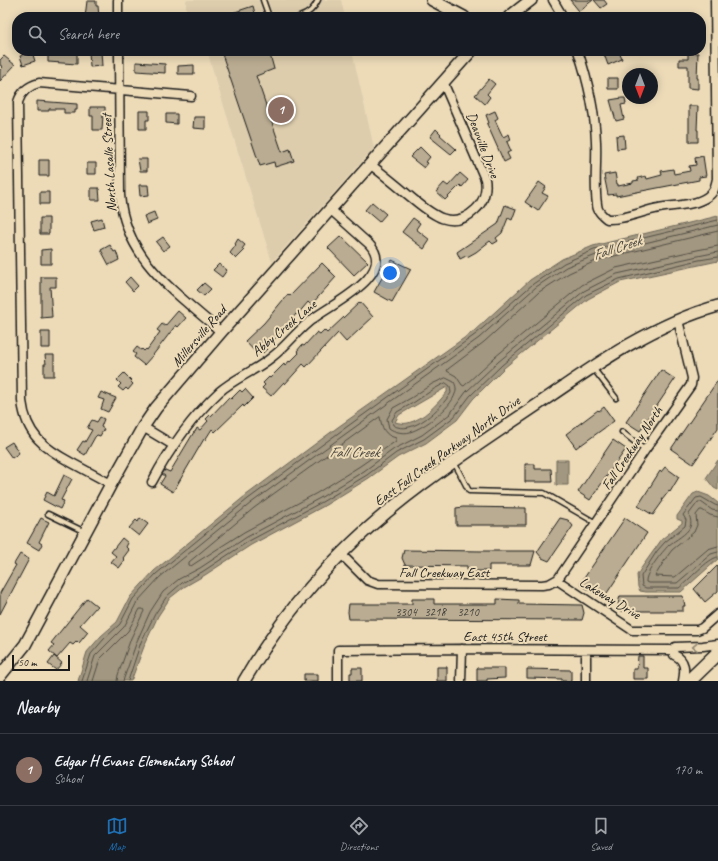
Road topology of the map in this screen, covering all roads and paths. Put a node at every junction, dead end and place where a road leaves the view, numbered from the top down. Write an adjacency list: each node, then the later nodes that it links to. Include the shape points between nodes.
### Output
1 (118, 0): 8 (street)
2 (264, 0): 9 (lane)
3 (318, 0): 10 (lane)
4 (432, 0): 11 (street)
5 (531, 0): 12 (street)
6 (553, 0): 13 (street)
7 (715, 0): 20 (street)
8 (118, 12)
9 (268, 12)
10 (310, 12)
11 (455, 12)
12 (515, 12)
13 (560, 12)
14 (119, 56): 18 (street, North Lasalle Street)
15 (466, 56): 17 (street, Millersville Road)
16 (580, 56): 20 (street, via 592,105 596,142 597,205 607,219 696,202 712,194 717,179)
17 (443, 82): 21 (street, Millersville Road); 21 (street, Deauville Drive, via 485,179 485,194 481,204 468,216 457,220 436,217)
18 (119, 90): 19 (street); 25 (street, North Lasalle Street, via 120,199 131,239 153,272); 34 (street, via 42,83 26,89 18,100 17,108 23,411 30,428 43,445)
19 (191, 96)
20 (717, 132)
21 (371, 164): 22 (street, Millersville Road)
22 (331, 210): 25 (street, Millersville Road); 30 (street, Abby Creek Lane, via 374,249 376,259 373,271 357,290 314,318 272,358 219,392)
23 (718, 306): 24 (street, East Fall Creek Parkway North Drive)
24 (678, 320): 26 (street, East Fall Creek Parkway North Drive); 31 (street, Fall Creekway North, via 692,383)
25 (221, 332): 28 (street, Millersville Road, via 156,408)
26 (592, 368): 27 (lane); 32 (street, East Fall Creek Parkway North Drive)
27 (616, 398)
28 (143, 427): 30 (street); 34 (street, Millersville Road)
29 (622, 432): 31 (lane)
30 (173, 445): 33 (street, Abby Creek Lane)
31 (646, 450): 36 (street, Fall Creekway North)
32 (454, 461): 36 (lane, via 469,490 544,493); 38 (street, East Fall Creek Parkway North Drive, via 392,509)
33 (152, 482)
34 (111, 484): 37 (street, Millersville Road)
35 (48, 514): 37 (lane)
36 (597, 523): 39 (street, Fall Creekway North)
37 (85, 532): 46 (street, Millersville Road, via 25,645)
38 (341, 554): 39 (street, Fall Creekway East, via 367,580 378,584 542,585); 47 (street, East Fall Creek Parkway North Drive, via 280,626)
39 (557, 580): 40 (street, Lakeway Drive, via 632,630 697,630)
40 (718, 614)
41 (718, 644): 44 (street, East 45th Street, one-way to 44, via 675,647)
42 (462, 649): 43 (street, East 45th Street); 48 (street, East 45th Street, via 338,650); 49 (street)
43 (586, 650): 44 (street, East 45th Street); 50 (street)
44 (673, 650): 51 (street, via 674,655 683,662)
45 (718, 653): 52 (main road)
46 (0, 676)
47 (244, 681)
48 (338, 681)
49 (461, 681)
50 (586, 681)
51 (683, 681)
52 (689, 681)

